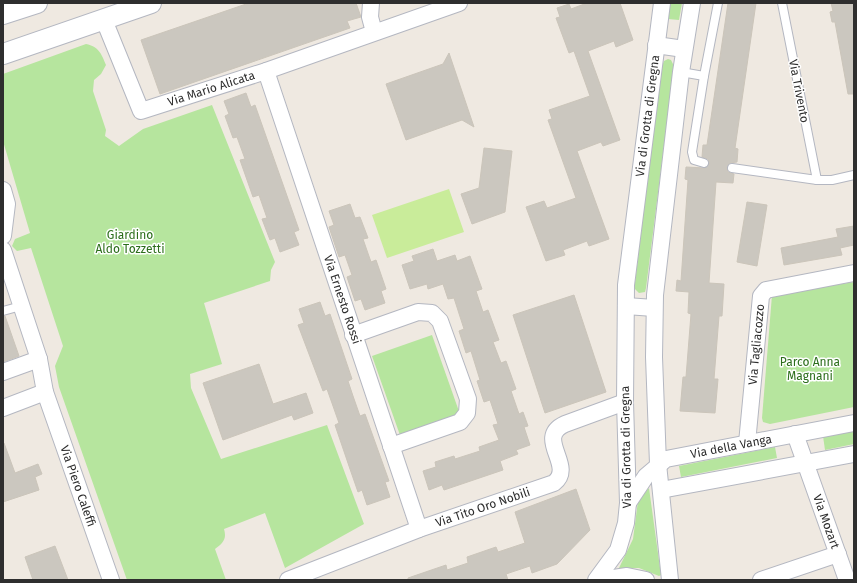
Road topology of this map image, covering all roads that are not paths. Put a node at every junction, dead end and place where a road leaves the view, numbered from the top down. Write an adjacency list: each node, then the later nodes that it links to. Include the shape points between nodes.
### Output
1 (151, 3): 10 (street)
2 (371, 3): 11 (street, via 370,17)
3 (459, 3): 11 (street, Via Mario Alicata)
4 (662, 3): 12 (street, Via di Grotta di Gregna)
5 (692, 3): 13 (street)
6 (718, 3): 17 (lane)
7 (782, 3): 21 (lane, Via Trivento)
8 (28, 4): 9 (street)
9 (3, 14)
10 (104, 20): 14 (street); 15 (street, Via Mario Alicata, via 141,111)
11 (374, 32): 15 (street, Via Mario Alicata)
12 (656, 45): 13 (street, Via di Grotta di Gregna); 27 (street, Via di Grotta di Gregna, via 628,266)
13 (684, 49): 16 (street)
14 (3, 54)
15 (266, 71): 30 (street, Via Ernesto Rossi)
16 (681, 72): 17 (lane); 28 (street)
17 (704, 76): 18 (lane, via 692,156 697,162)
18 (704, 163)
19 (732, 168): 21 (lane)
20 (854, 175): 21 (lane, via 832,180)
21 (817, 180)
22 (3, 190): 23 (street, via 7,204)
23 (3, 236)
24 (3, 250): 26 (street, Via Piero Caleffi)
25 (854, 273): 38 (street, Via Tagliacozzo, via 766,290 761,296)
26 (21, 306): 29 (lane); 31 (street, Via Piero Caleffi)
27 (626, 306): 28 (street); 34 (street, Via di Grotta di Gregna)
28 (654, 308): 42 (street)
29 (4, 311)
30 (353, 335): 39 (street, Via Ernesto Rossi); 39 (street, via 418,312 432,313 440,321 468,399 467,413 460,422)
31 (39, 359): 32 (street); 33 (street, Via Piero Caleffi)
32 (3, 372)
33 (45, 392): 35 (street); 47 (street, Via Piero Caleffi)
34 (625, 402): 44 (street, Via di Grotta di Gregna); 45 (street, Via Tito Oro Nobili, via 556,429 553,444 561,472 554,483)
35 (3, 408)
36 (854, 422): 37 (street, Via della Vanga)
37 (795, 434): 38 (street, Via della Vanga); 41 (street, Via Mozart)
38 (747, 443): 42 (street, Via della Vanga, via 672,457)
39 (391, 446): 45 (street, Via Ernesto Rossi)
40 (854, 454): 41 (street)
41 (805, 463): 43 (street); 46 (street, Via Mozart)
42 (658, 464): 43 (street); 44 (street, Via della Vanga, via 646,476)
43 (661, 490): 52 (street)
44 (628, 503): 49 (street, Via di Grotta di Gregna, via 621,544)
45 (420, 529): 48 (street, Via Tito Oro Nobili)
46 (838, 554): 53 (street); 54 (street, Via Mozart)
47 (111, 580)
48 (288, 580)
49 (596, 580)
50 (600, 580): 51 (street, via 627,576)
51 (646, 580)
52 (670, 580)
53 (761, 580)
54 (847, 580)

